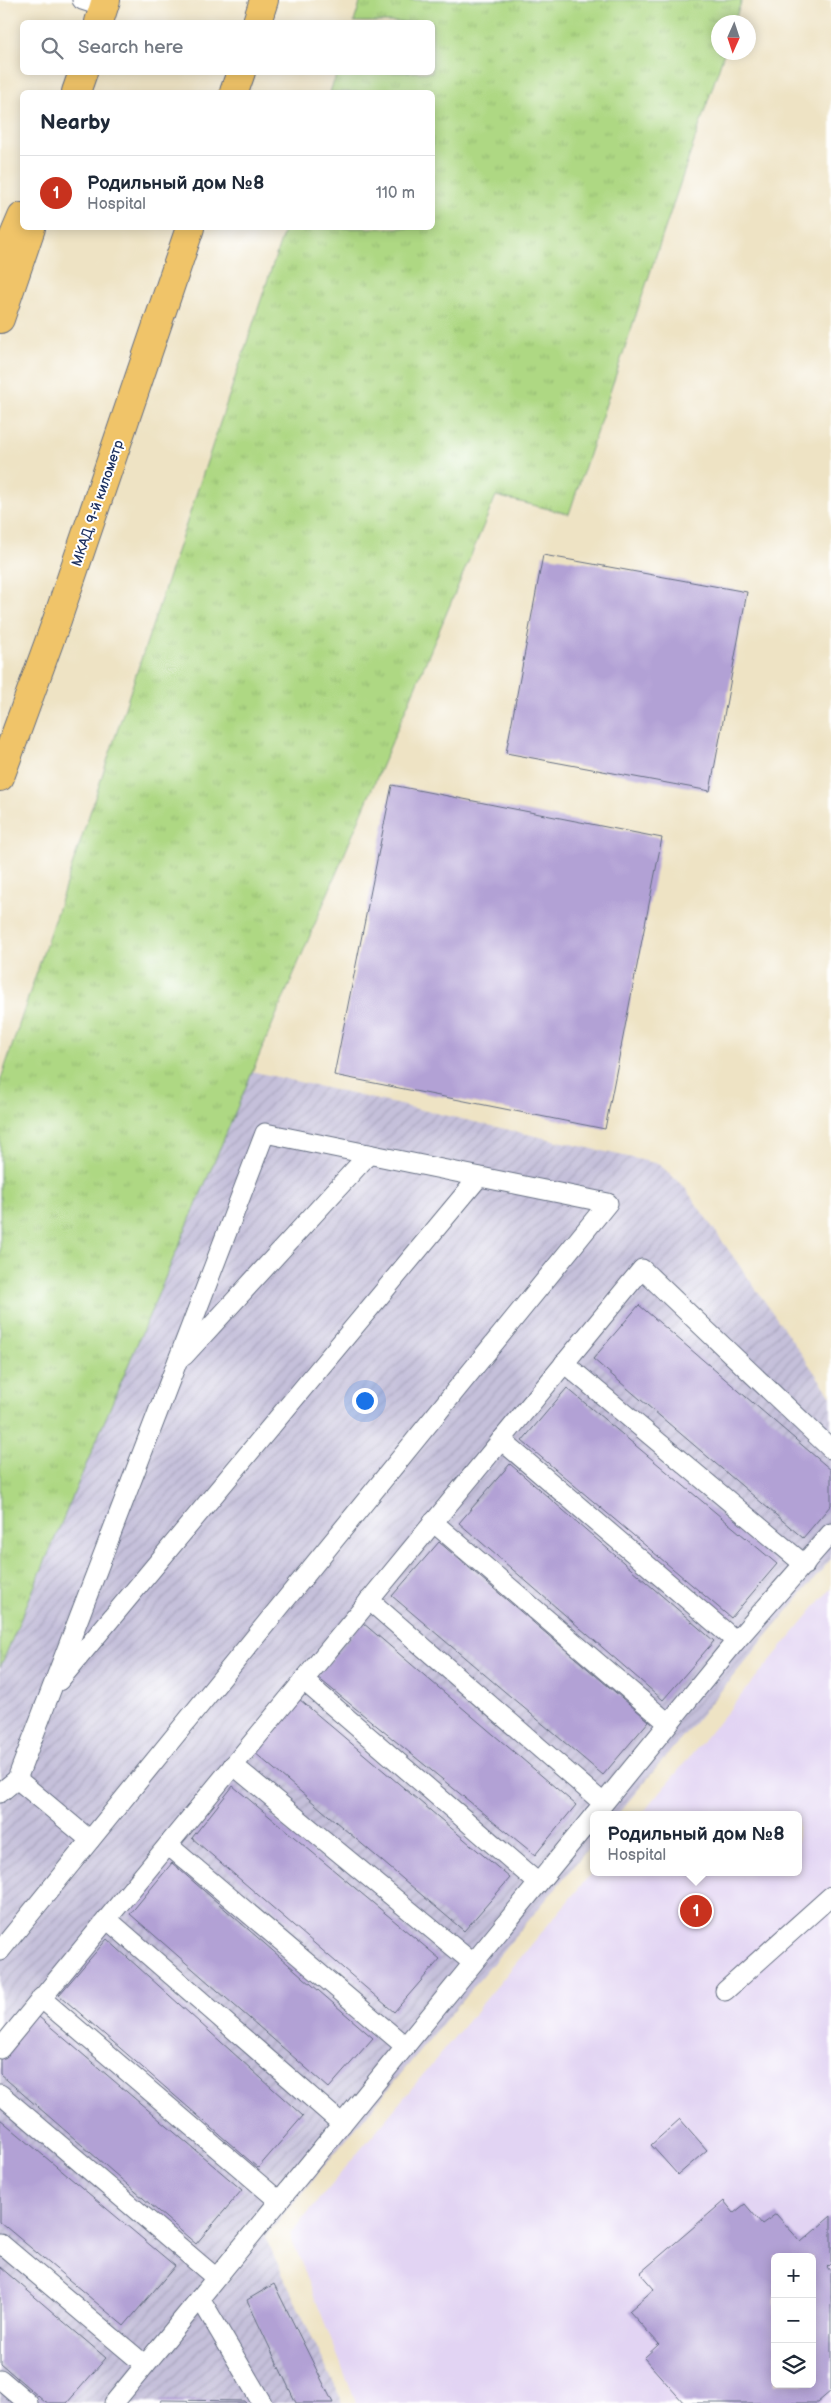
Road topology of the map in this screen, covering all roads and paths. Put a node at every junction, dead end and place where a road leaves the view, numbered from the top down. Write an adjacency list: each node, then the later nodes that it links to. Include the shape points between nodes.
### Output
1 (264, 0): 2 (main road)
2 (258, 20)
3 (82, 75): 5 (main road)
4 (240, 75): 6 (main road)
5 (77, 90)
6 (235, 90)
7 (20, 222): 10 (main road)
8 (30, 230): 11 (main road)
9 (189, 230): 12 (main road, МКАД, 9-й километр, via 57,620)
10 (0, 269)
11 (0, 319)
12 (0, 777)
13 (369, 1154): 14 (lane); 16 (lane); 16 (lane, via 265,1133)
14 (479, 1177): 25 (lane); 32 (lane, via 608,1203)
15 (564, 1363): 17 (lane); 18 (lane, via 642,1269); 21 (lane)
16 (176, 1365): 25 (lane)
17 (501, 1440): 19 (lane); 23 (lane)
18 (831, 1449)
19 (433, 1522): 22 (lane); 26 (lane)
20 (831, 1533): 21 (lane)
21 (805, 1565): 23 (lane)
22 (369, 1600): 24 (lane); 30 (lane)
23 (736, 1641): 26 (lane)
24 (303, 1680): 27 (lane); 34 (lane)
25 (50, 1692): 28 (lane)
26 (668, 1723): 30 (lane)
27 (233, 1766): 33 (lane); 38 (lane)
28 (17, 1778): 29 (lane); 32 (lane)
29 (0, 1792)
30 (597, 1811)
31 (590, 1820): 34 (lane)
32 (90, 1840): 37 (lane)
33 (168, 1845): 36 (lane); 41 (lane)
34 (538, 1883): 38 (lane)
35 (831, 1896): 39 (lane)
36 (107, 1919): 40 (lane); 44 (lane)
37 (0, 1950)
38 (473, 1963): 41 (lane)
39 (725, 1991)
40 (42, 1998): 42 (lane); 45 (lane)
41 (405, 2046): 44 (lane)
42 (0, 2048)
43 (0, 2094): 47 (lane)
44 (342, 2124): 45 (lane)
45 (279, 2201): 47 (lane)
46 (0, 2243): 49 (lane)
47 (216, 2278): 48 (lane)
48 (200, 2298): 49 (lane); 53 (lane)
49 (145, 2365): 52 (lane)
50 (0, 2379): 51 (lane)
51 (28, 2403)
52 (114, 2403)
53 (262, 2403)

